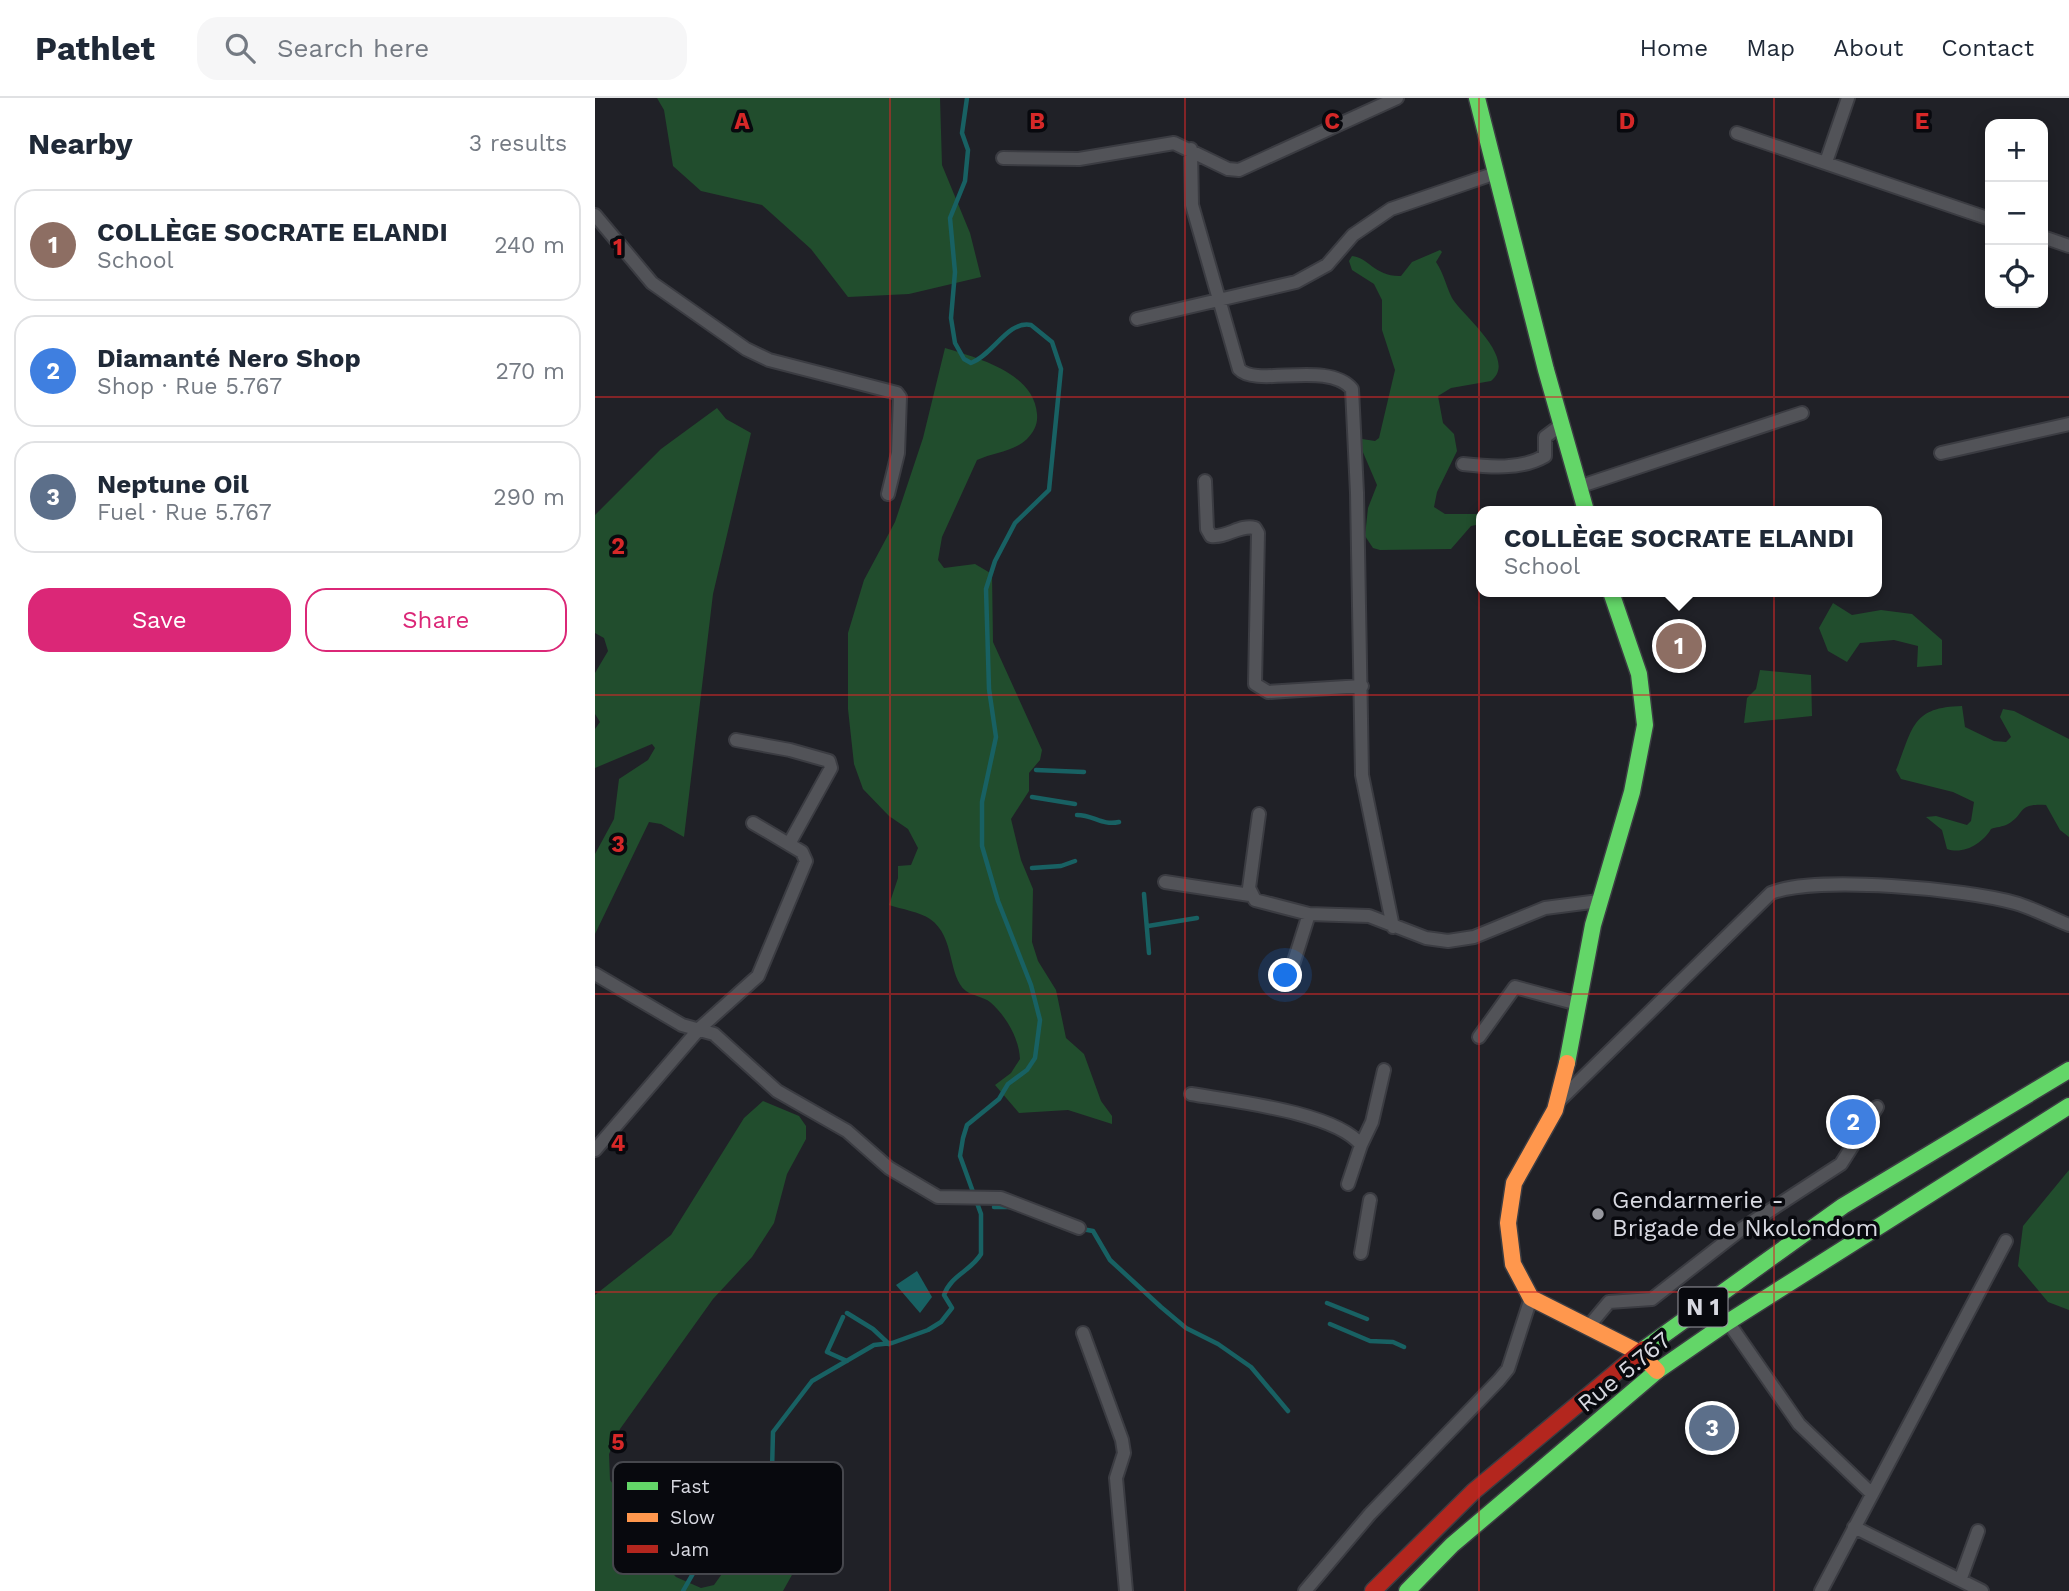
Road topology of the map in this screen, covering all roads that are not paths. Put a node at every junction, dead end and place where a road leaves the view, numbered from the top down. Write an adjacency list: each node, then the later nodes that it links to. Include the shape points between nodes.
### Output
1 (1397, 98): 5 (street, via 1238,170)
2 (1478, 98): 8 (main road)
3 (1848, 98): 7 (street)
4 (1737, 133): 7 (street)
5 (1191, 149): 6 (street, via 1166,143 1079,159); 13 (street, via 1192,205)
6 (1003, 158)
7 (1826, 162): 10 (street)
8 (1496, 173): 13 (street, via 1391,209 1353,235 1315,274); 17 (main road)
9 (595, 215): 22 (street, via 652,283 747,349 769,360 897,393 900,435)
10 (1985, 217)
11 (2048, 239): 12 (street)
12 (2069, 246)
13 (1217, 300): 14 (street); 25 (street, via 1238,369 1245,375 1337,378 1352,389)
14 (1137, 319)
15 (1802, 413): 21 (street)
16 (2069, 424): 18 (street)
17 (1561, 425): 19 (street, via 1545,437 1545,456 1533,463); 21 (main road)
18 (1941, 453)
19 (1462, 464)
20 (1205, 481): 25 (street, via 1211,536 1246,526 1258,533 1258,688 1268,692)
21 (1578, 487): 23 (main road)
22 (888, 494)
23 (1584, 506)
24 (1613, 597): 32 (main road, via 1643,692 1645,723 1632,794)
25 (1362, 686): 35 (street, via 1363,775)
26 (736, 740): 29 (street, via 829,761 831,768)
27 (1259, 814): 31 (street)
28 (753, 822): 29 (street)
29 (789, 844): 39 (street, via 802,852 805,868 758,976)
30 (1165, 882): 31 (street)
31 (1250, 895): 33 (street, via 1266,904)
32 (1599, 901): 35 (street, via 1545,908 1474,937 1448,941); 38 (main road)
33 (1309, 914): 35 (street, via 1369,916); 37 (street)
34 (2069, 925): 44 (street, via 2015,903 1989,898 1887,887 1788,887 1771,893)
35 (1393, 927)
36 (595, 974): 39 (street, via 682,1025)
37 (1290, 974)
38 (1578, 1004): 40 (street, via 1515,986); 44 (main road)
39 (700, 1028): 48 (street); 51 (street, via 714,1034 776,1091 847,1131 890,1168 938,1196 992,1197)
40 (1479, 1037)
41 (1384, 1070): 47 (street, via 1373,1122)
42 (2069, 1070): 58 (main road, N 1, via 1812,1226)
43 (1191, 1094): 47 (street, via 1295,1112 1350,1134)
44 (1559, 1101): 54 (main road, via 1522,1161 1510,1197 1511,1258 1522,1289)
45 (2069, 1106): 55 (main road, Rue 5.767)
46 (1877, 1107): 56 (street, via 1841,1164 1744,1228 1652,1299 1609,1302)
47 (1361, 1145): 49 (street)
48 (596, 1147)
49 (1348, 1184)
50 (1370, 1200): 53 (street)
51 (1079, 1228)
52 (2006, 1241): 60 (street)
53 (1361, 1253)
54 (1531, 1298): 56 (main road); 65 (street, via 1508,1369 1370,1514)
55 (1728, 1322): 59 (main road, Rue 5.767); 60 (street, via 1799,1424)
56 (1588, 1327): 58 (main road)
57 (1083, 1333): 64 (street, via 1122,1440 1124,1453 1116,1478)
58 (1640, 1353): 59 (main road); 66 (main road, N 1, via 1435,1524)
59 (1657, 1371): 67 (main road, Rue 5.767, via 1452,1545)
60 (1871, 1493): 61 (street)
61 (1854, 1527): 63 (street); 68 (street)
62 (1978, 1531): 63 (street)
63 (1961, 1578): 69 (street)
64 (1126, 1591)
65 (1305, 1591)
66 (1373, 1591)
67 (1407, 1591)
68 (1822, 1591)
69 (1982, 1591)

